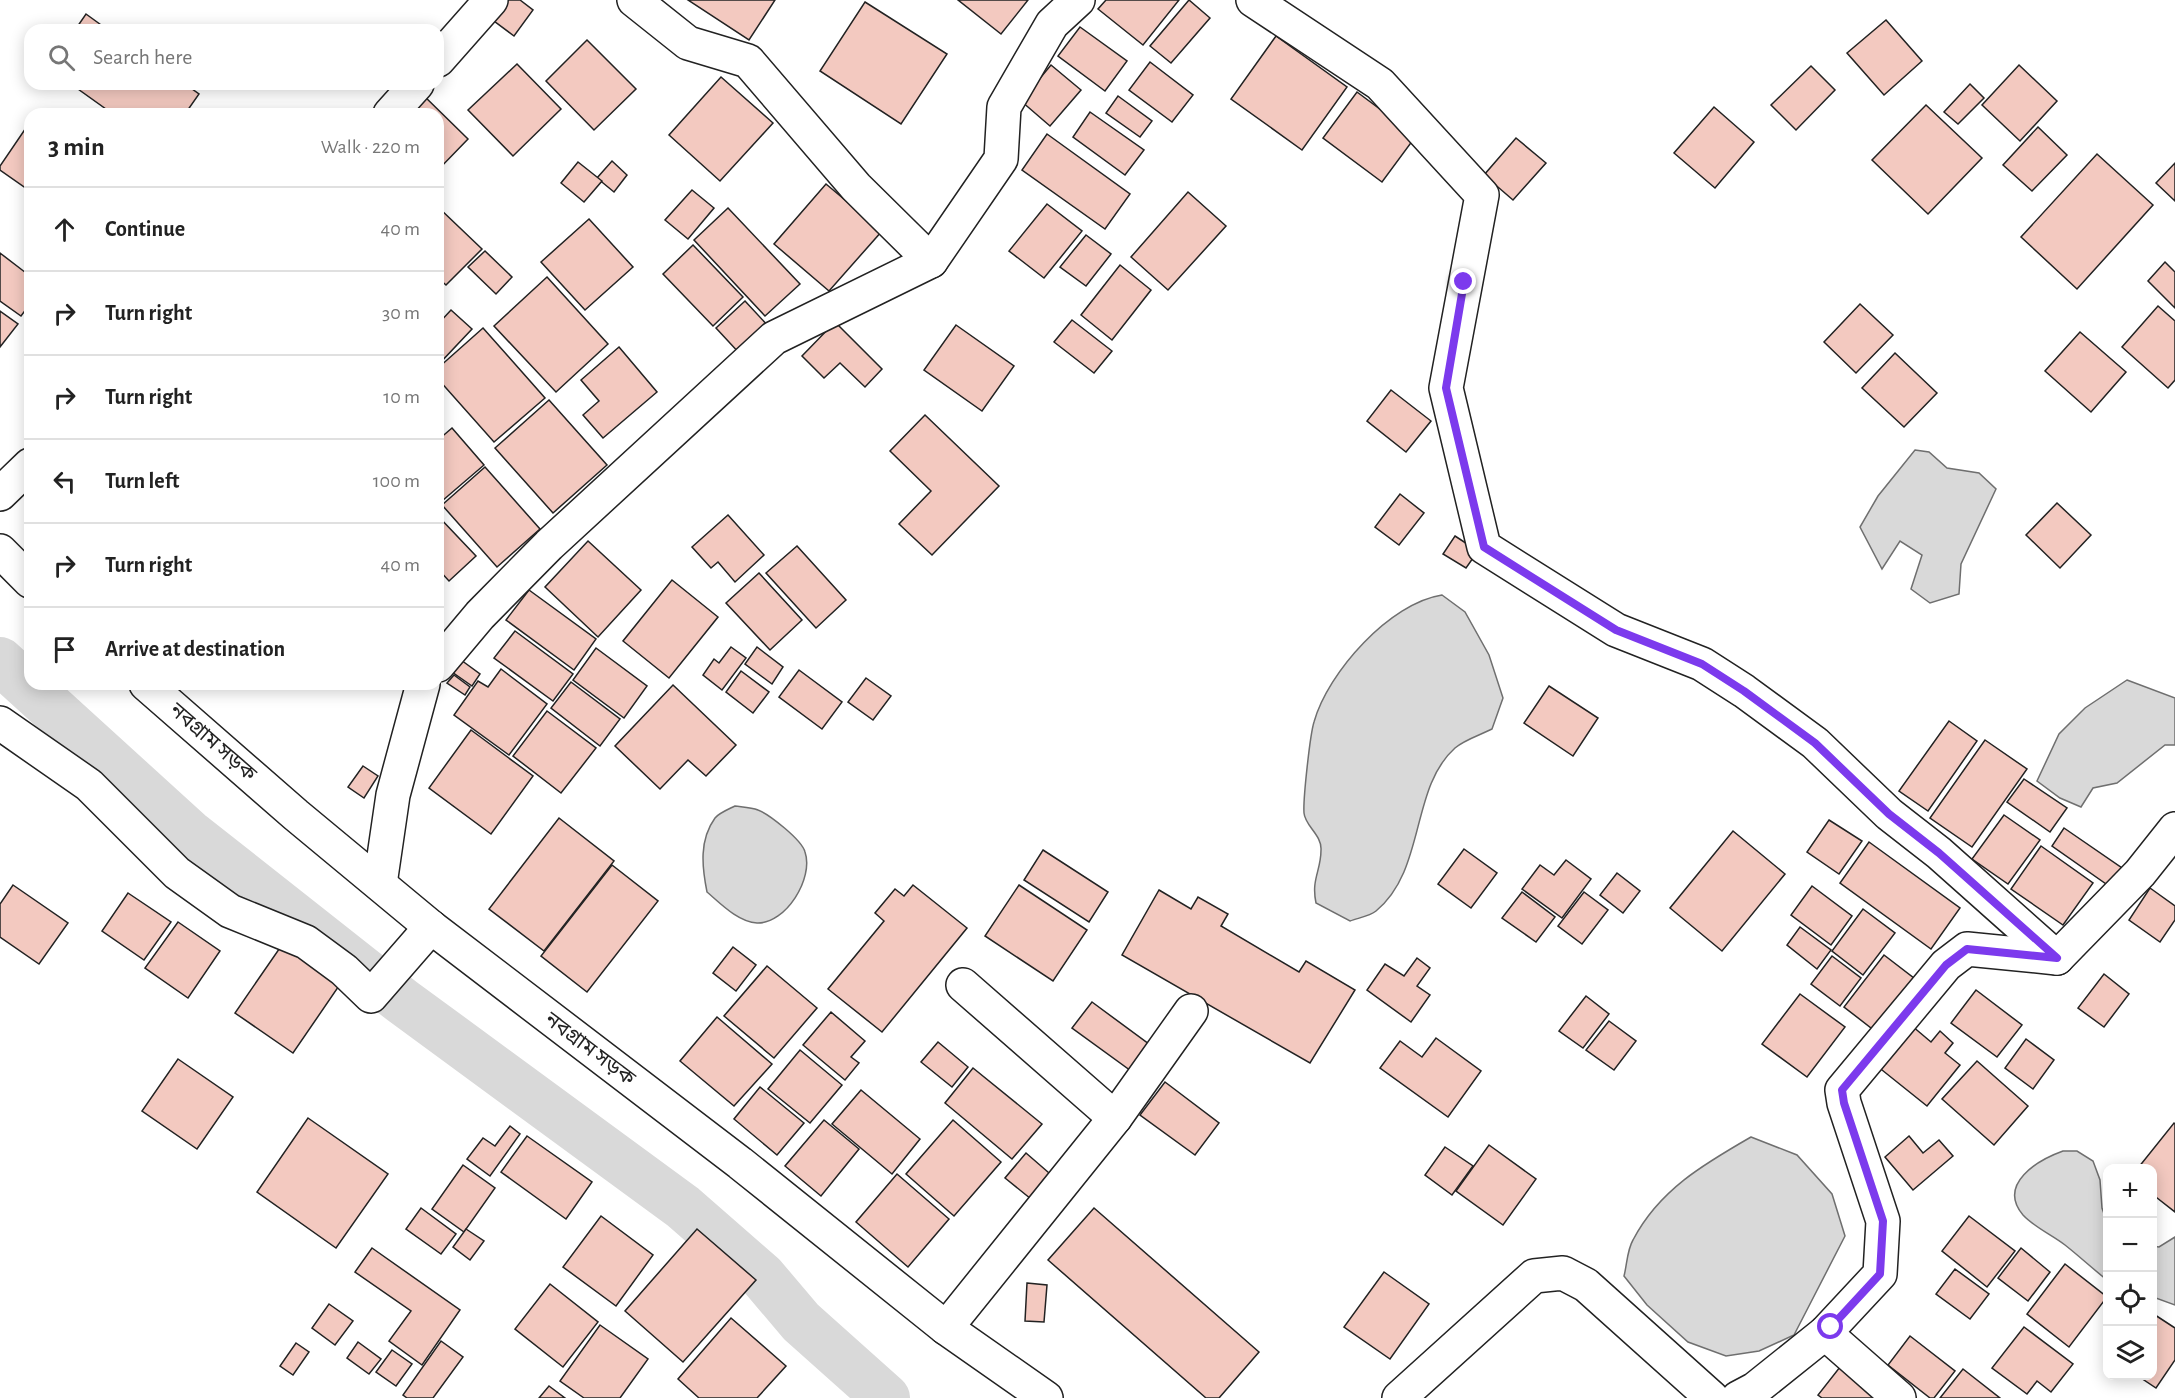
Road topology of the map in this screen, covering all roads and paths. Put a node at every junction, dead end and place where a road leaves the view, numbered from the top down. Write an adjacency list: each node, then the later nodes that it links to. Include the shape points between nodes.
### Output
1 (491, 0): 5 (street)
2 (634, 0): 8 (street, via 688,42 748,61 856,187)
3 (1078, 0): 8 (street, via 1052,24 1004,107 1001,159)
4 (1253, 0): 20 (street, via 1380,84 1482,195 1446,388 1484,547 1616,630 1702,664 1744,691 1815,743 1889,814)
5 (444, 53)
6 (412, 90): 7 (street)
7 (395, 108)
8 (931, 261): 13 (street, via 774,338 549,544)
9 (24, 471): 10 (street)
10 (0, 494)
11 (0, 551): 12 (street)
12 (24, 574)
13 (444, 658)
14 (153, 690): 18 (street, নবগ্রাম সড়ক)
15 (421, 690): 18 (street, via 393,795)
16 (0, 723): 19 (street, via 89,785 177,873 230,910 306,942 371,996)
17 (2175, 830): 20 (street, via 2140,873)
18 (380, 884): 19 (street, নবগ্রাম সড়ক)
19 (431, 927): 24 (street, নবগ্রাম সড়ক, via 740,1163)
20 (2057, 958): 25 (street, via 1967,949 1946,965 1842,1090 1883,1221 1880,1274)
21 (963, 985): 23 (street)
22 (1191, 1011): 23 (street)
23 (1115, 1118): 24 (street)
24 (946, 1328): 26 (street, নবগ্রাম সড়ক)
25 (1825, 1333): 29 (street); 30 (street)
26 (1046, 1398)
27 (1399, 1398): 28 (street, via 1534,1276 1563,1273 1586,1285)
28 (1712, 1398)
29 (1738, 1398)
30 (1899, 1398)

